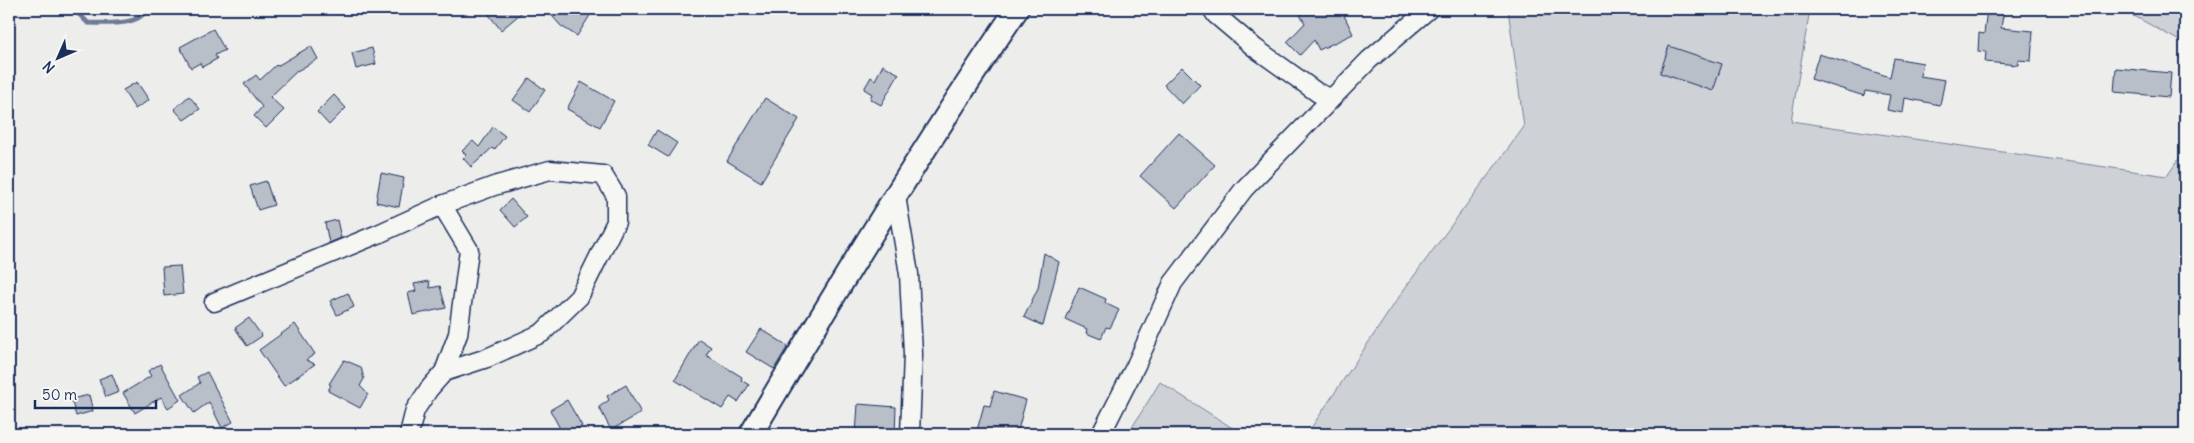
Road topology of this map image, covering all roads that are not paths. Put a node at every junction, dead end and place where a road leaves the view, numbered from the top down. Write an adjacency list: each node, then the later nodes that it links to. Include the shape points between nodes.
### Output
1 (1017, 9): 5 (street)
2 (1212, 9): 4 (street, via 1255,48 1318,93)
3 (1429, 9): 4 (street, via 1369,60)
4 (1331, 98): 12 (street, via 1244,189 1173,283)
5 (896, 196): 10 (street); 11 (street, via 909,274 913,354)
6 (442, 205): 7 (street); 8 (street, via 469,250 458,334); 8 (street, via 550,170 603,175 616,196 616,222 579,297 542,332 487,358)
7 (214, 302)
8 (444, 372): 9 (street, via 415,410)
9 (409, 434)
10 (750, 434)
11 (910, 434)
12 (1101, 434)

